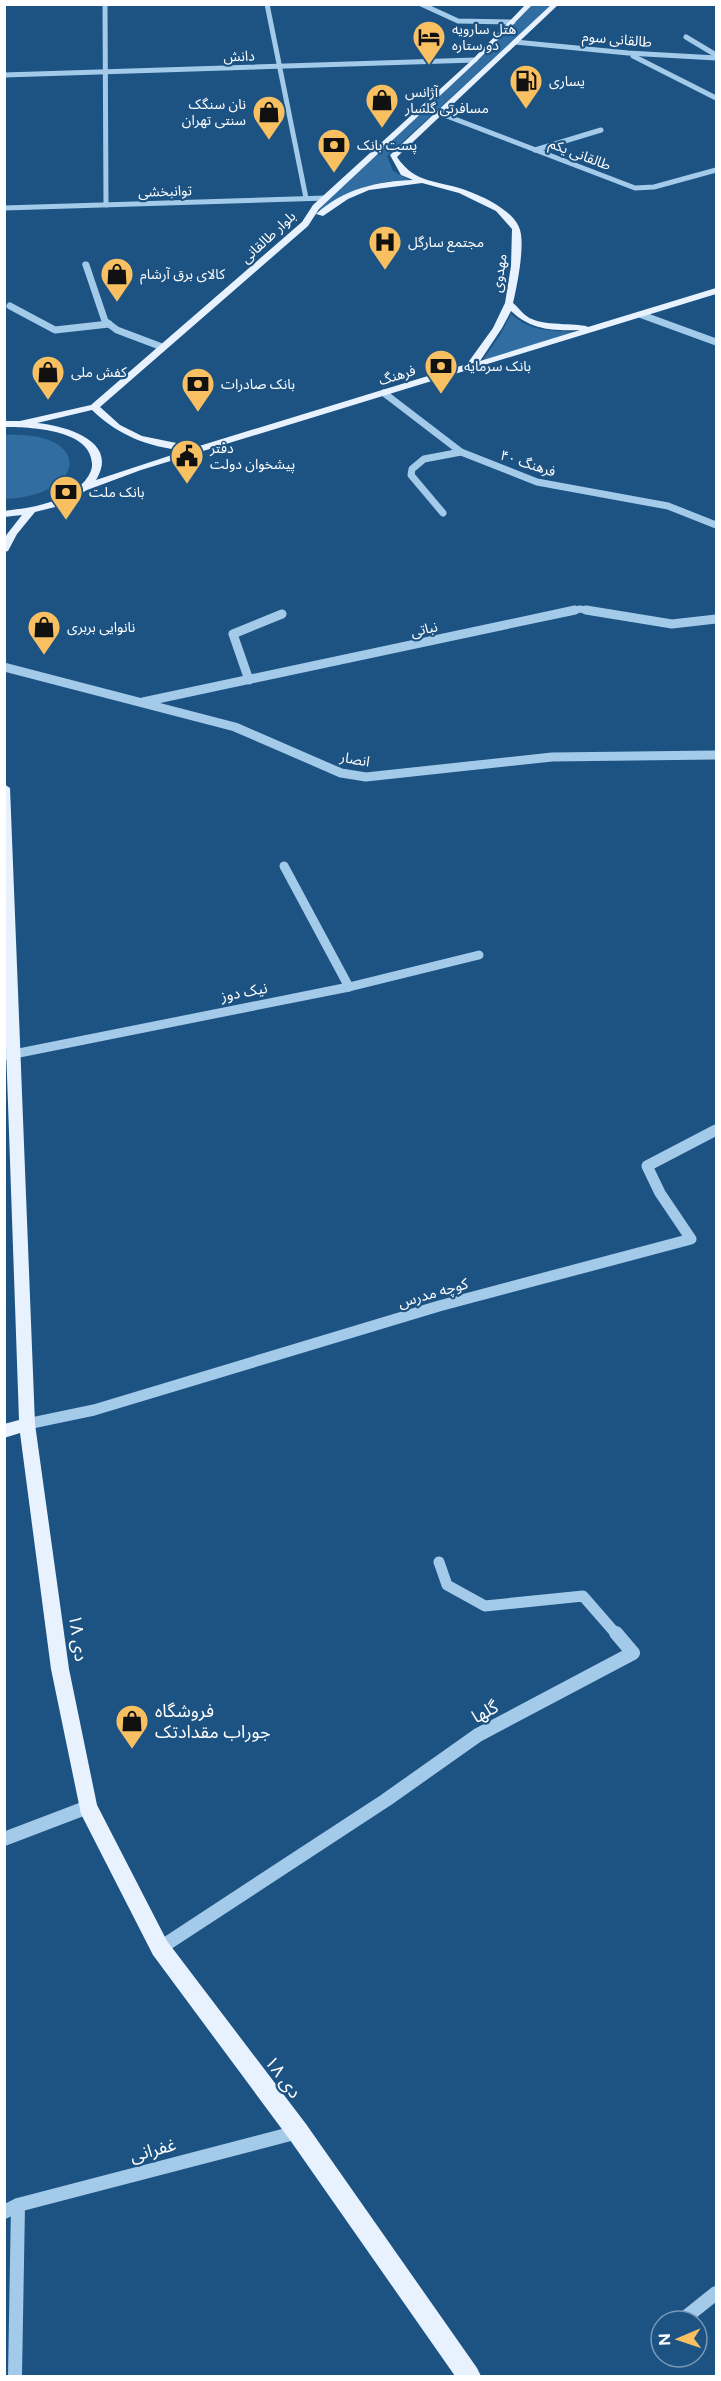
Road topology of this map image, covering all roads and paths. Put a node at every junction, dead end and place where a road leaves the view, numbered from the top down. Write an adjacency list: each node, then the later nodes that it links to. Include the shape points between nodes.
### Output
1 (105, 4): 13 (street)
2 (421, 4): 6 (street, via 458,21)
3 (530, 4): 6 (main road, بلوار طالقانی)
4 (556, 4): 8 (main road)
5 (267, 7): 12 (street)
6 (513, 22): 11 (main road, بلوار طالقانی)
7 (686, 38): 10 (street)
8 (515, 42): 9 (street, طالقانی سوم); 16 (main road)
9 (628, 53): 10 (street, طالقانی سوم); 15 (street)
10 (717, 56)
11 (475, 60): 12 (street, دانش); 22 (main road, بلوار طالقانی)
12 (279, 67): 13 (street, دانش); 21 (street)
13 (105, 72): 14 (street, دانش); 23 (street)
14 (4, 75)
15 (717, 98)
16 (439, 113): 18 (street, طالقانی یکم); 20 (main road, via 393,157 404,173)
17 (601, 130): 18 (street)
18 (535, 150): 19 (street, طالقانی یکم, via 635,188 654,187)
19 (717, 170)
20 (425, 182): 25 (main road, via 361,188); 28 (main road, مهدوی, via 462,190 499,210 516,229)
21 (306, 198): 22 (street, توانبخشی); 23 (street, توانبخشی)
22 (326, 198): 25 (main road, بلوار طالقانی)
23 (106, 205): 24 (street, توانبخشی)
24 (4, 208)
25 (305, 224): 34 (main road, بلوار طالقانی)
26 (85, 264): 32 (street)
27 (717, 291): 30 (main road, فرهنگ)
28 (509, 304): 31 (main road, مهدوی, via 527,321 556,328); 35 (main road)
29 (10, 306): 32 (street, via 55,330)
30 (642, 315): 31 (main road, فرهنگ); 33 (street)
31 (623, 322): 35 (main road, فرهنگ)
32 (109, 324): 34 (street)
33 (717, 342)
34 (162, 347): 37 (main road, بلوار طالقانی)
35 (470, 367): 36 (main road, فرهنگ)
36 (384, 393): 40 (main road, فرهنگ); 41 (street, فرهنگ ۴۰)
37 (94, 407): 38 (main road, بلوار طالقانی); 40 (main road, via 128,435 154,445)
38 (24, 423): 39 (main road); 42 (main road, via 74,434 89,445 98,458 96,472)
39 (4, 424)
40 (199, 449): 42 (main road, فرهنگ)
41 (461, 452): 44 (street, via 424,459 412,469 411,475); 46 (street, فرهنگ ۴۰, via 537,482 668,506)
42 (86, 487): 43 (main road, فرهنگ, via 72,497)
43 (32, 511): 45 (main road, فرهنگ); 47 (main road, via 12,533)
44 (443, 513)
45 (4, 514)
46 (717, 525)
47 (4, 549)
48 (282, 614): 51 (street, via 233,634)
49 (717, 619): 51 (street, نباتی, via 672,624 580,609)
50 (4, 668): 52 (street, انصار)
51 (249, 680): 52 (street, نباتی)
52 (139, 702): 53 (street, انصار, via 235,727 341,773 366,777 552,757)
53 (717, 755)
54 (4, 788): 58 (main road, ۱۸ دی)
55 (284, 866): 57 (street)
56 (479, 956): 57 (street, نیک دوز)
57 (349, 987): 58 (street, نیک دوز)
58 (10, 1054): 60 (main road, ۱۸ دی)
59 (717, 1130): 60 (street, کوچه مدرس, via 647,1166 691,1239 439,1306 94,1410)
60 (27, 1424): 61 (main road); 63 (main road, ۱۸ دی, via 60,1669)
61 (4, 1431)
62 (439, 1562): 65 (street, گلها, via 447,1585 485,1606 583,1596 633,1653 478,1735)
63 (88, 1807): 64 (street); 65 (main road, ۱۸ دی)
64 (4, 1839)
65 (160, 1948): 66 (main road, ۱۸ دی)
66 (298, 2132): 67 (street, غفرانی); 71 (main road, ۱۸ دی)
67 (11, 2208): 70 (street, غفرانی)
68 (717, 2293): 69 (street)
69 (697, 2309)
70 (15, 2376)
71 (469, 2376)

